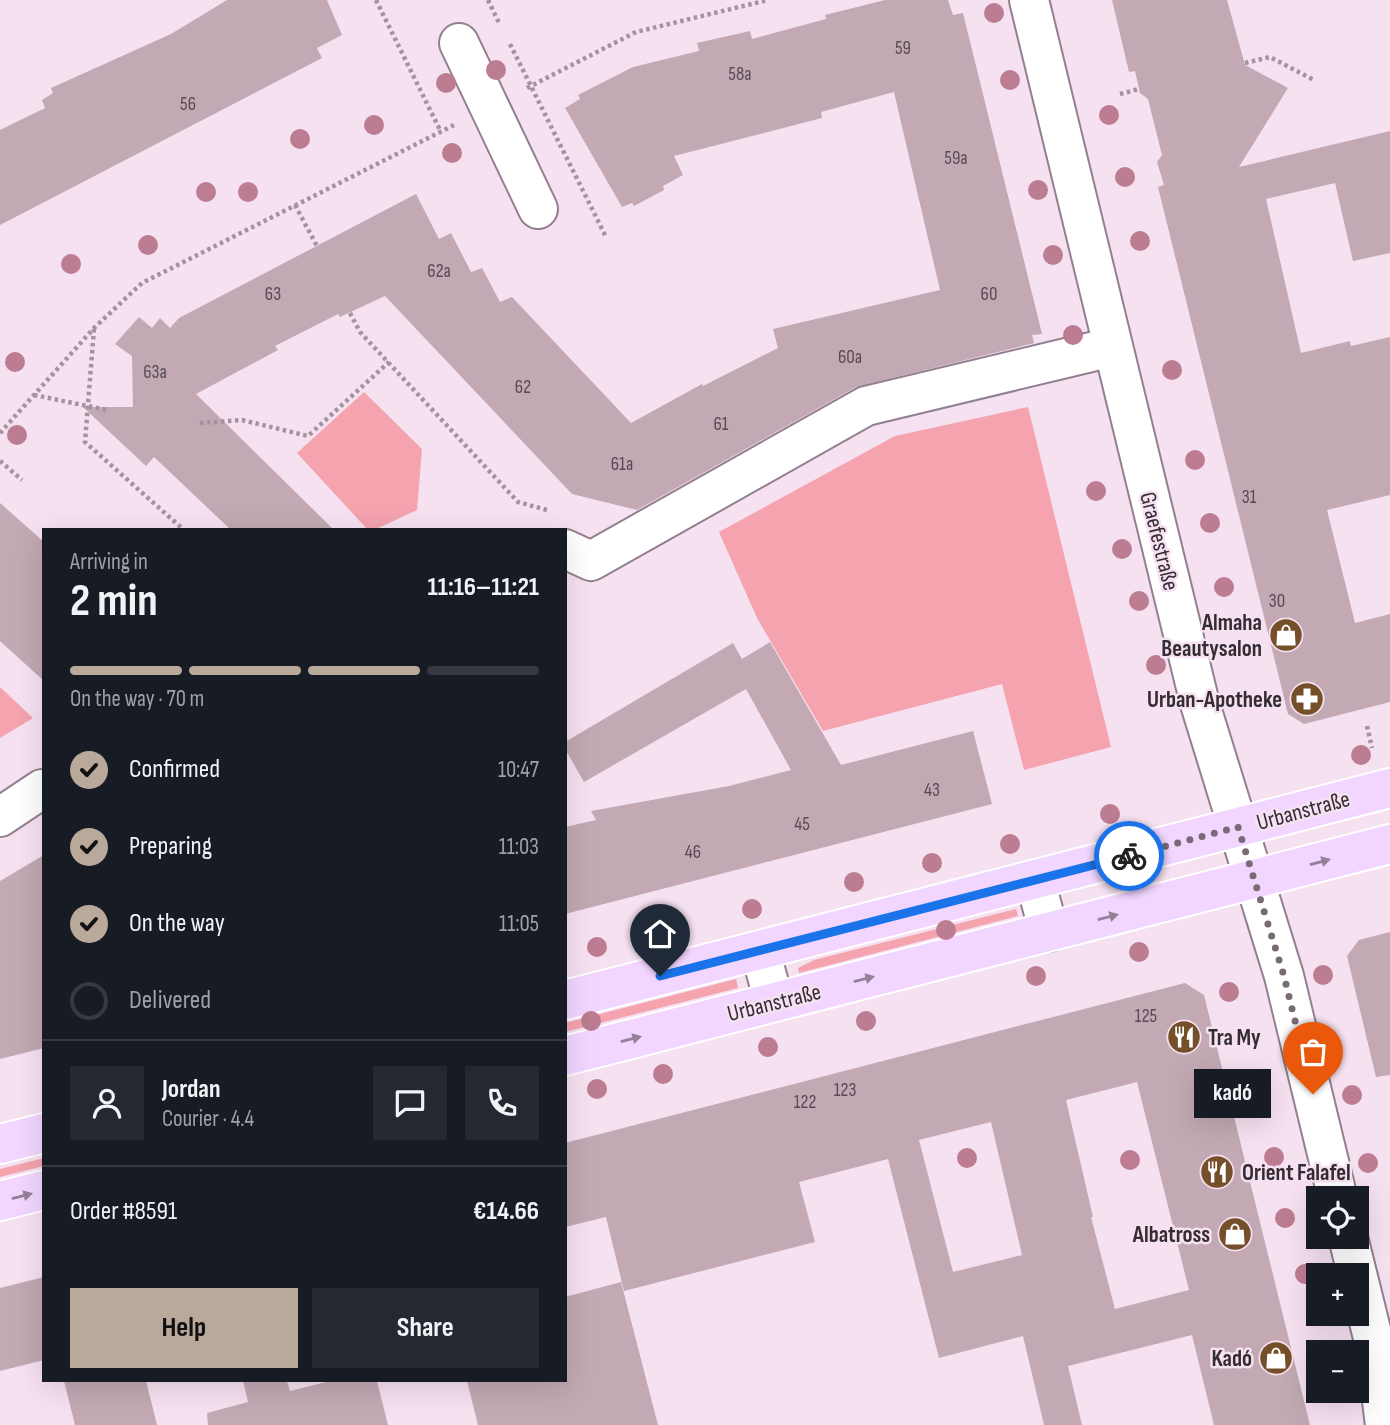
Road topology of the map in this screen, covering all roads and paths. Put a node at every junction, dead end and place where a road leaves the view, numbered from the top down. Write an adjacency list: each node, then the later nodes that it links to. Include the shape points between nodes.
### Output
1 (376, 0): 14 (path)
2 (488, 0): 5 (path)
3 (768, 0): 10 (path, via 636,32)
4 (1029, 0): 21 (street, Graefestraße)
5 (500, 24)
6 (506, 37): 10 (path)
7 (459, 43): 13 (street)
8 (1245, 63): 9 (path, via 1270,57)
9 (1314, 80)
10 (531, 86): 13 (path); 17 (path)
11 (1139, 89): 12 (path)
12 (1121, 94)
13 (489, 107): 14 (path); 16 (street)
14 (441, 132): 15 (path)
15 (295, 205): 18 (path); 20 (path, via 142,283)
16 (538, 209)
17 (606, 237)
18 (317, 246)
19 (350, 313): 22 (path, via 360,332)
20 (94, 328): 23 (path); 24 (path)
21 (1112, 347): 32 (street, via 866,406 591,561); 38 (street, Graefestraße, via 1200,704)
22 (388, 362): 26 (path, via 307,436 242,420); 30 (path, via 518,502)
23 (34, 395): 24 (path); 27 (path)
24 (88, 406): 25 (path); 31 (path, via 85,442)
25 (107, 410)
26 (200, 423)
27 (0, 433)
28 (0, 461): 29 (path)
29 (22, 480)
30 (559, 513)
31 (182, 528)
32 (567, 550)
33 (1367, 726): 34 (path)
34 (1372, 748)
35 (1390, 788): 38 (main road, Urbanstraße)
36 (42, 789): 37 (street)
37 (0, 817)
38 (1238, 827): 40 (street, Graefestraße); 41 (main road, Urbanstraße)
39 (1390, 844): 40 (main road, Urbanstraße, one-way to 39)
40 (1254, 879): 42 (main road, Urbanstraße, one-way to 40); 49 (street, Graefestraße, via 1284,976)
41 (1035, 880): 42 (street); 43 (main road, Urbanstraße)
42 (1049, 932): 45 (main road, Urbanstraße, one-way to 42)
43 (760, 950): 44 (main road, Urbanstraße); 45 (street)
44 (567, 999)
45 (774, 1002): 46 (main road, Urbanstraße, one-way to 45)
46 (567, 1055)
47 (42, 1134): 48 (main road)
48 (0, 1144)
49 (1335, 1186)
50 (42, 1190): 51 (main road, one-way to 50)
51 (0, 1201)
52 (1351, 1249): 53 (street, via 1375,1346)
53 (1387, 1420)

